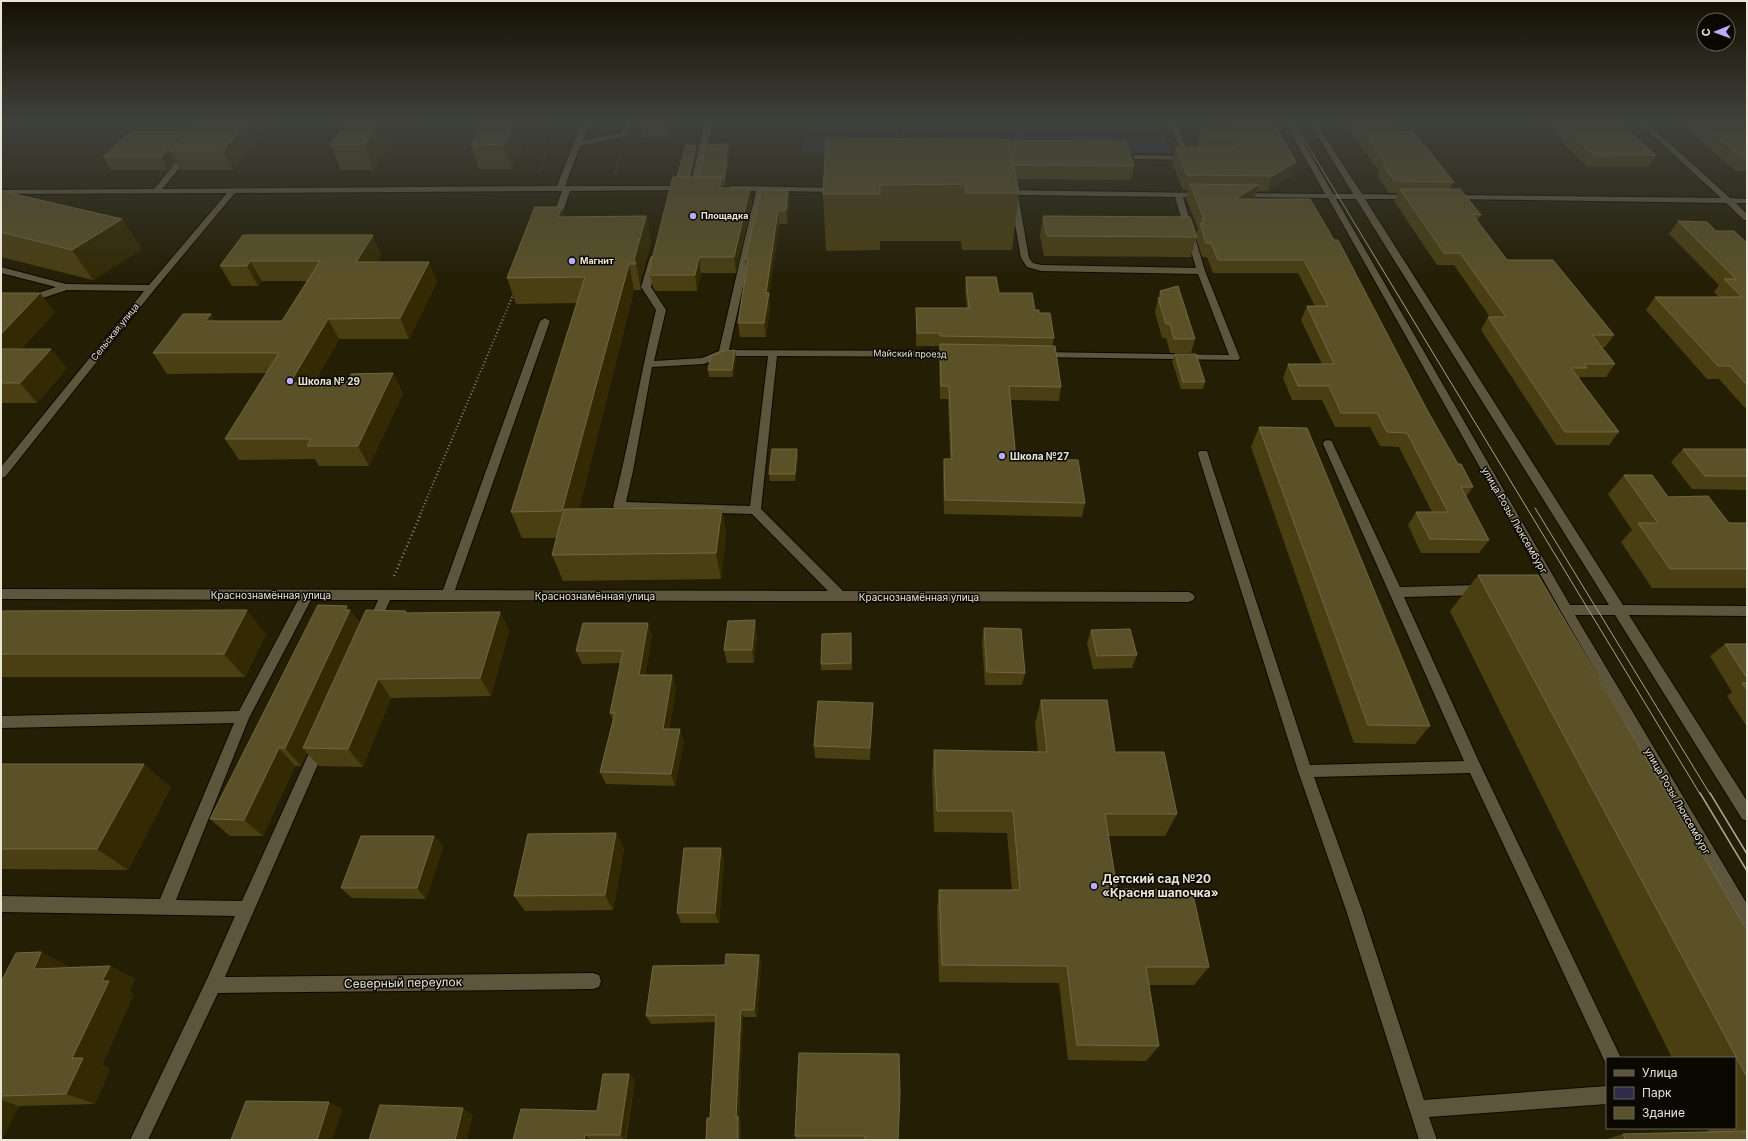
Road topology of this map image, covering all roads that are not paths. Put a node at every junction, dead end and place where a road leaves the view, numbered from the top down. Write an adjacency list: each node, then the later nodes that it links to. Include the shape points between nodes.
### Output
1 (171, 173): 12 (street)
2 (565, 173): 7 (street)
3 (700, 173): 7 (street, via 698,188 670,192)
4 (1318, 173): 19 (street, улица Розы Люксембург)
5 (1345, 173): 20 (street)
6 (1699, 173): 23 (street)
7 (563, 188): 13 (street); 26 (street, via 555,221)
8 (724, 188): 9 (street)
9 (760, 189): 10 (street); 35 (street)
10 (848, 190)
11 (1, 192): 12 (street)
12 (155, 192): 13 (street)
13 (232, 192): 31 (street, Сельская улица)
14 (990, 192): 15 (street)
15 (1014, 193): 16 (street); 29 (street, via 1025,258 1030,265 1041,268)
16 (1178, 194): 17 (street); 29 (street)
17 (1208, 195)
18 (1231, 195): 19 (street)
19 (1331, 196): 20 (street); 44 (street, улица Розы Люксембург)
20 (1360, 196): 21 (street); 54 (street)
21 (1423, 197)
22 (1439, 197): 23 (street)
23 (1729, 201): 24 (street); 25 (street)
24 (1747, 201)
25 (1747, 218)
26 (562, 221)
27 (656, 249): 38 (street, via 646,286 661,310)
28 (1, 270): 30 (street)
29 (1201, 271): 37 (street, via 1236,358)
30 (66, 288): 31 (street); 32 (street, via 6,307)
31 (151, 288): 41 (street, Сельская улица)
32 (1, 313)
33 (546, 321): 50 (street)
34 (773, 352): 35 (street, Майский проезд); 36 (street, Майский проезд); 42 (street)
35 (722, 353): 38 (street, via 704,361)
36 (965, 354)
37 (1028, 355)
38 (648, 364): 42 (street, via 619,506)
39 (1328, 444): 46 (street)
40 (1202, 454): 61 (street)
41 (1, 474)
42 (755, 510): 51 (street)
43 (1538, 588): 44 (street)
44 (1553, 588): 53 (street, улица Розы Люксембург)
45 (1498, 589): 46 (street)
46 (1396, 592): 60 (street)
47 (1, 594): 48 (street, Краснознамённая улица)
48 (307, 595): 49 (street, Краснознамённая улица); 57 (street)
49 (386, 595): 50 (street, Краснознамённая улица); 56 (street)
50 (447, 596): 51 (street, Краснознамённая улица)
51 (841, 596): 52 (street, Краснознамённая улица)
52 (1189, 597)
53 (1566, 610): 54 (street); 66 (street, улица Розы Люксембург)
54 (1620, 610): 55 (street); 62 (street)
55 (1747, 611)
56 (367, 638)
57 (243, 717): 58 (street); 64 (street)
58 (1, 722)
59 (327, 730): 65 (street)
60 (1474, 767): 61 (street); 69 (street)
61 (1305, 771): 71 (street, via 1354,910)
62 (1747, 814)
63 (1, 904): 64 (street)
64 (164, 907): 65 (street)
65 (246, 909): 68 (street)
66 (1747, 919)
67 (593, 981): 68 (street, Северный переулок)
68 (212, 985): 72 (street)
69 (1612, 1057)
70 (1606, 1095): 71 (street)
71 (1418, 1109): 73 (street)
72 (139, 1140)
73 (1428, 1140)

